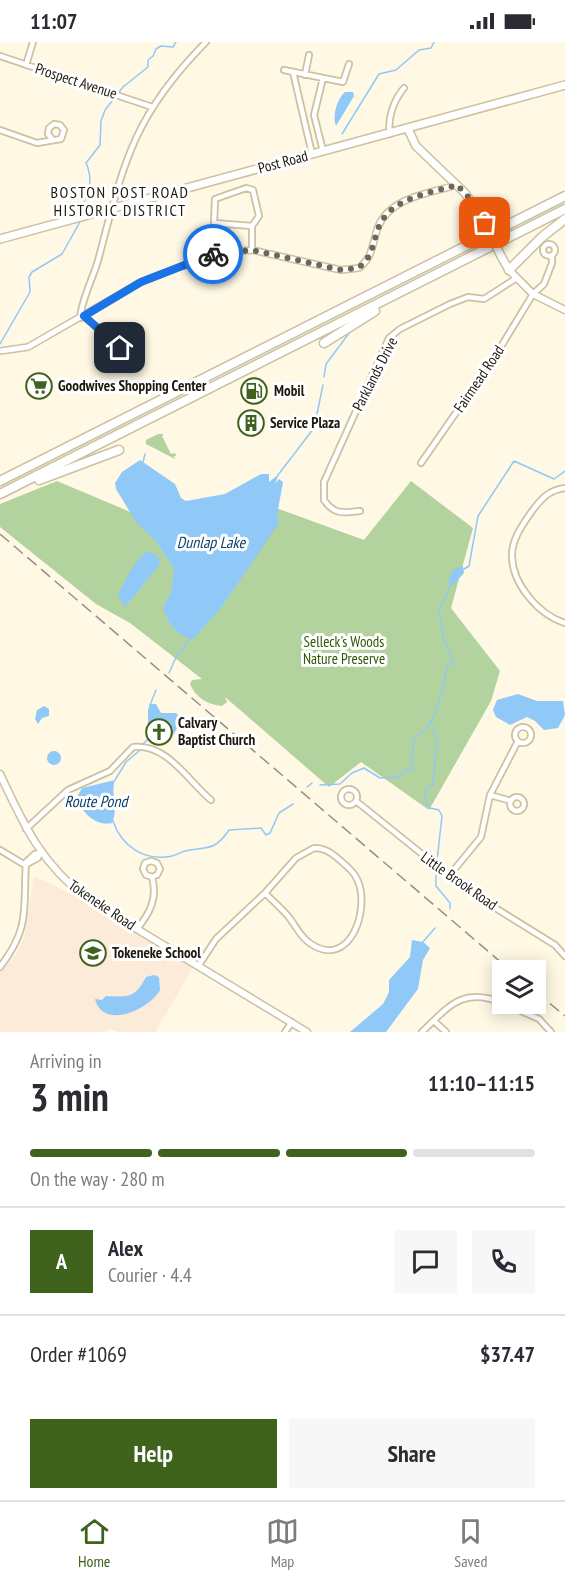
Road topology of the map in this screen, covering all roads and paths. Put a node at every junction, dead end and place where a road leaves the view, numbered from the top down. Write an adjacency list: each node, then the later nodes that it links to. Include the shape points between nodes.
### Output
1 (33, 42): 6 (street)
2 (206, 42): 13 (street, via 171,79)
3 (309, 55): 9 (street)
4 (0, 56): 6 (street, Prospect Avenue)
5 (349, 64): 10 (street, via 343,82)
6 (26, 65): 13 (street, Prospect Avenue)
7 (284, 70): 8 (street)
8 (293, 72): 9 (street); 15 (street)
9 (305, 75): 10 (street)
10 (323, 78): 14 (street)
11 (565, 86): 16 (main road, Post Road)
12 (404, 88): 18 (street, via 393,109)
13 (152, 107): 24 (street, via 134,138)
14 (315, 121): 15 (street); 20 (street)
15 (305, 124): 21 (street)
16 (408, 129): 18 (main road, Post Road); 22 (main road, via 416,146)
17 (0, 130): 19 (street, via 37,143)
18 (390, 134): 20 (main road, Post Road)
19 (52, 139)
20 (323, 151): 21 (main road, Post Road)
21 (312, 155): 24 (main road, Post Road)
22 (457, 185): 29 (street, via 406,200 390,210 379,226 371,254 358,268 341,270); 32 (main road, bridge, via 472,201)
23 (565, 195): 42 (highway)
24 (111, 208): 28 (main road, Post Road); 36 (street)
25 (565, 209): 31 (highway)
26 (565, 219): 32 (highway)
27 (252, 226): 27 (street, via 259,216 253,190 246,188 215,198 214,222); 29 (street)
28 (0, 238)
29 (252, 250): 36 (street, via 213,254 160,274)
30 (552, 256): 34 (street, Fairmead Road, via 546,280)
31 (451, 267): 37 (highway); 44 (highway)
32 (509, 270): 33 (main road)
33 (515, 279): 34 (main road); 45 (street, Parklands Drive, via 484,299 468,297 450,304 389,338 324,482 324,500 334,511)
34 (533, 294): 35 (main road); 41 (street, Fairmead Road, via 494,358)
35 (565, 310)
36 (82, 317): 38 (street); 39 (street, via 28,347)
37 (324, 343)
38 (120, 348)
39 (0, 351)
40 (119, 450): 44 (highway)
41 (421, 462)
42 (0, 481)
43 (565, 489): 46 (street, via 553,489 539,502 514,539 512,557 526,594 553,618)
44 (0, 495)
45 (360, 511)
46 (565, 623)
47 (519, 741): 49 (street)
48 (0, 774): 53 (main road, Tokeneke Road)
49 (490, 795): 52 (street); 57 (street, via 480,837)
50 (211, 800): 53 (street, via 181,768 162,755 146,747 133,747 110,771 68,790)
51 (356, 801): 57 (street, Little Brook Road)
52 (511, 801)
53 (26, 829): 55 (main road, Tokeneke Road)
54 (0, 850): 56 (street)
55 (40, 853): 56 (street, via 27,859); 60 (main road, Tokeneke Road, via 80,893)
56 (25, 865): 63 (street, via 21,934)
57 (448, 876): 61 (street, Little Brook Road, via 555,945)
58 (152, 877): 60 (street, via 155,897)
59 (265, 893): 59 (street, via 301,854 314,848 327,850 359,882 361,910 356,932 338,948 317,947 304,939); 62 (street, via 222,933)
60 (137, 929): 62 (main road, Tokeneke Road)
61 (565, 956)
62 (199, 965): 67 (main road, Tokeneke Road)
63 (0, 967)
64 (492, 1001): 66 (street, via 462,997)
65 (528, 1014): 72 (street)
66 (434, 1021): 70 (street); 71 (street)
67 (292, 1022): 68 (street); 69 (main road, Tokeneke Road)
68 (285, 1032)
69 (307, 1032)
70 (422, 1032)
71 (446, 1032)
72 (551, 1032)

